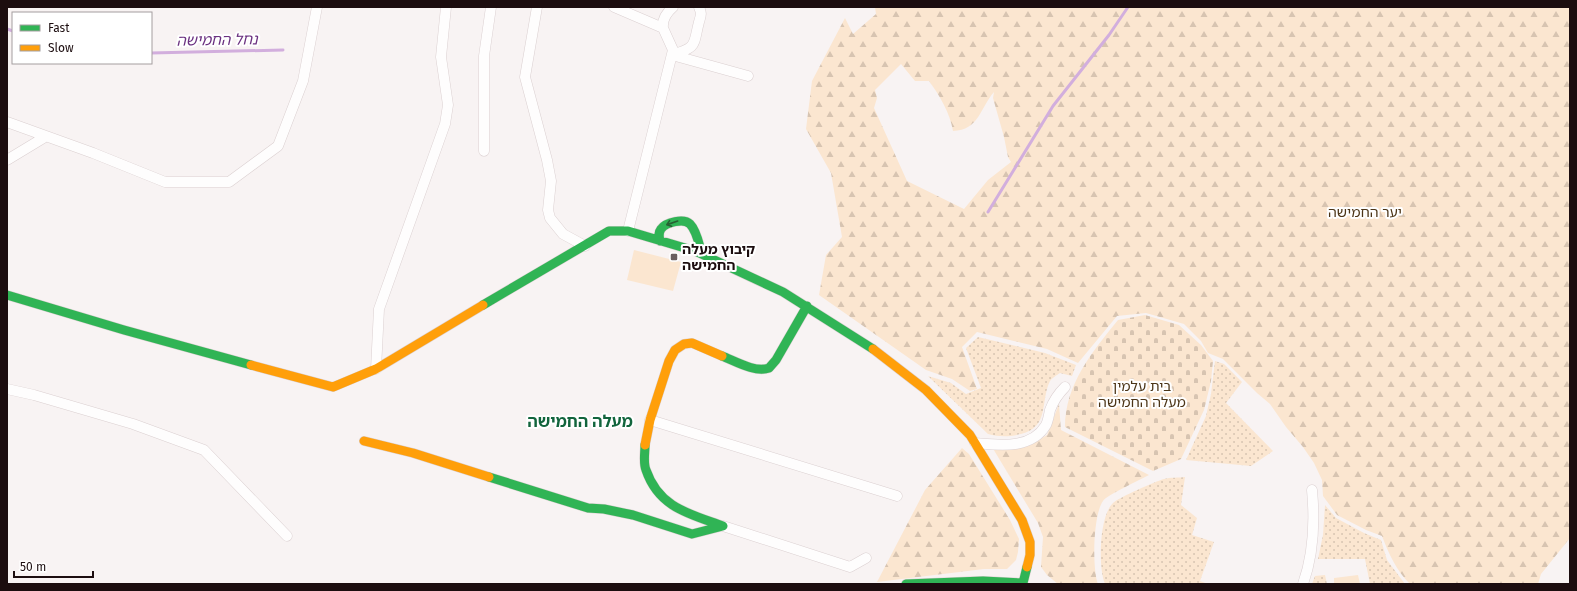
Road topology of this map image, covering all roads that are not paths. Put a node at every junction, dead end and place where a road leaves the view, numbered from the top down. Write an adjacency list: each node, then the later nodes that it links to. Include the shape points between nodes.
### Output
1 (317, 7): 12 (street, via 302,81 278,146 229,182 165,182)
2 (446, 7): 21 (street, via 441,57 448,105 445,124 379,309)
3 (491, 7): 13 (street, via 484,56)
4 (537, 7): 17 (street, via 525,77 551,181 548,210 550,218 563,234)
5 (614, 7): 8 (street)
6 (673, 7): 8 (street, via 663,21)
7 (699, 7): 9 (street, via 702,14 694,44)
8 (663, 28): 9 (street, via 673,50)
9 (672, 55): 10 (street); 15 (street)
10 (748, 76)
11 (7, 122): 12 (street)
12 (45, 137): 14 (street)
13 (484, 151)
14 (7, 160)
15 (628, 231): 16 (street); 17 (street, via 609,231)
16 (660, 241): 18 (street); 18 (street, one-way to 16, via 690,223 684,220 662,227 659,233)
17 (585, 246): 21 (street)
18 (702, 254): 20 (street, via 784,292)
19 (7, 295): 21 (street, via 333,387)
20 (807, 306): 24 (street, via 776,360 766,369 749,366 692,343 684,343 677,347 672,352); 26 (street, via 865,343 926,390 961,424)
21 (376, 370)
22 (1065, 387): 26 (street, via 1051,409 1046,424 1037,435 1026,442 1008,446)
23 (7, 389): 30 (street, via 133,424 204,450)
24 (650, 420): 28 (street); 29 (street, via 645,443 645,470 653,485 666,502)
25 (364, 441): 29 (street, via 413,453 588,508 633,515 692,534)
26 (975, 443): 33 (street, via 1027,531 1030,555)
27 (1312, 490): 34 (street, via 1315,516 1313,539)
28 (896, 496)
29 (723, 526): 31 (street, via 850,567)
30 (288, 536)
31 (866, 558)
32 (906, 584): 33 (street, via 983,581)
33 (1024, 584)
34 (1303, 584)

